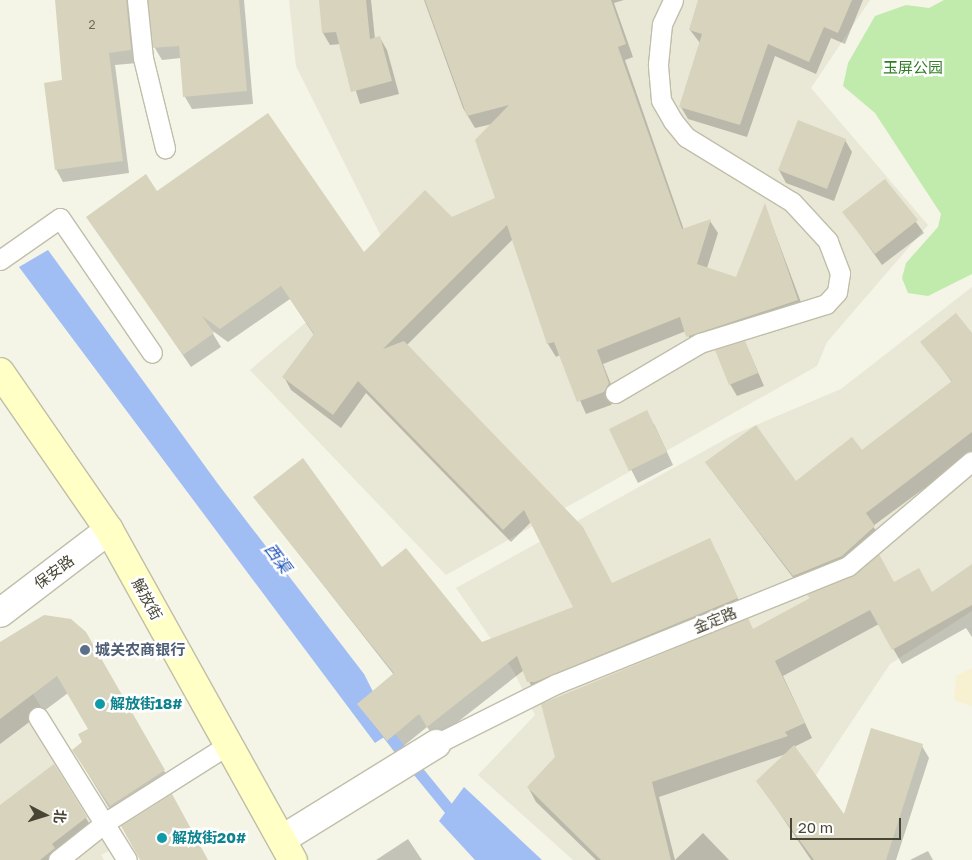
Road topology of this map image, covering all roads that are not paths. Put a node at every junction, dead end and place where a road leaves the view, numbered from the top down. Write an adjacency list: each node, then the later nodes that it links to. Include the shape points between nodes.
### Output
1 (137, 0): 3 (lane, via 143,58)
2 (673, 0): 7 (lane, via 662,24 658,64 661,100 673,120 686,137 792,202 828,241 840,273 837,292 826,304 700,343)
3 (165, 148)
4 (0, 260): 5 (lane, via 60,218)
5 (152, 353)
6 (0, 372): 9 (street, 解放街)
7 (615, 394)
8 (972, 461): 12 (lane, 金定路, via 848,566 556,684)
9 (108, 530): 10 (street, 保安路); 13 (street, 解放街)
10 (0, 613)
11 (38, 717): 14 (lane)
12 (436, 744): 15 (street, via 383,776)
13 (228, 745): 14 (lane); 15 (street, 解放街)
14 (106, 822): 16 (lane); 17 (lane)
15 (288, 849)
16 (58, 860)
17 (126, 860)

